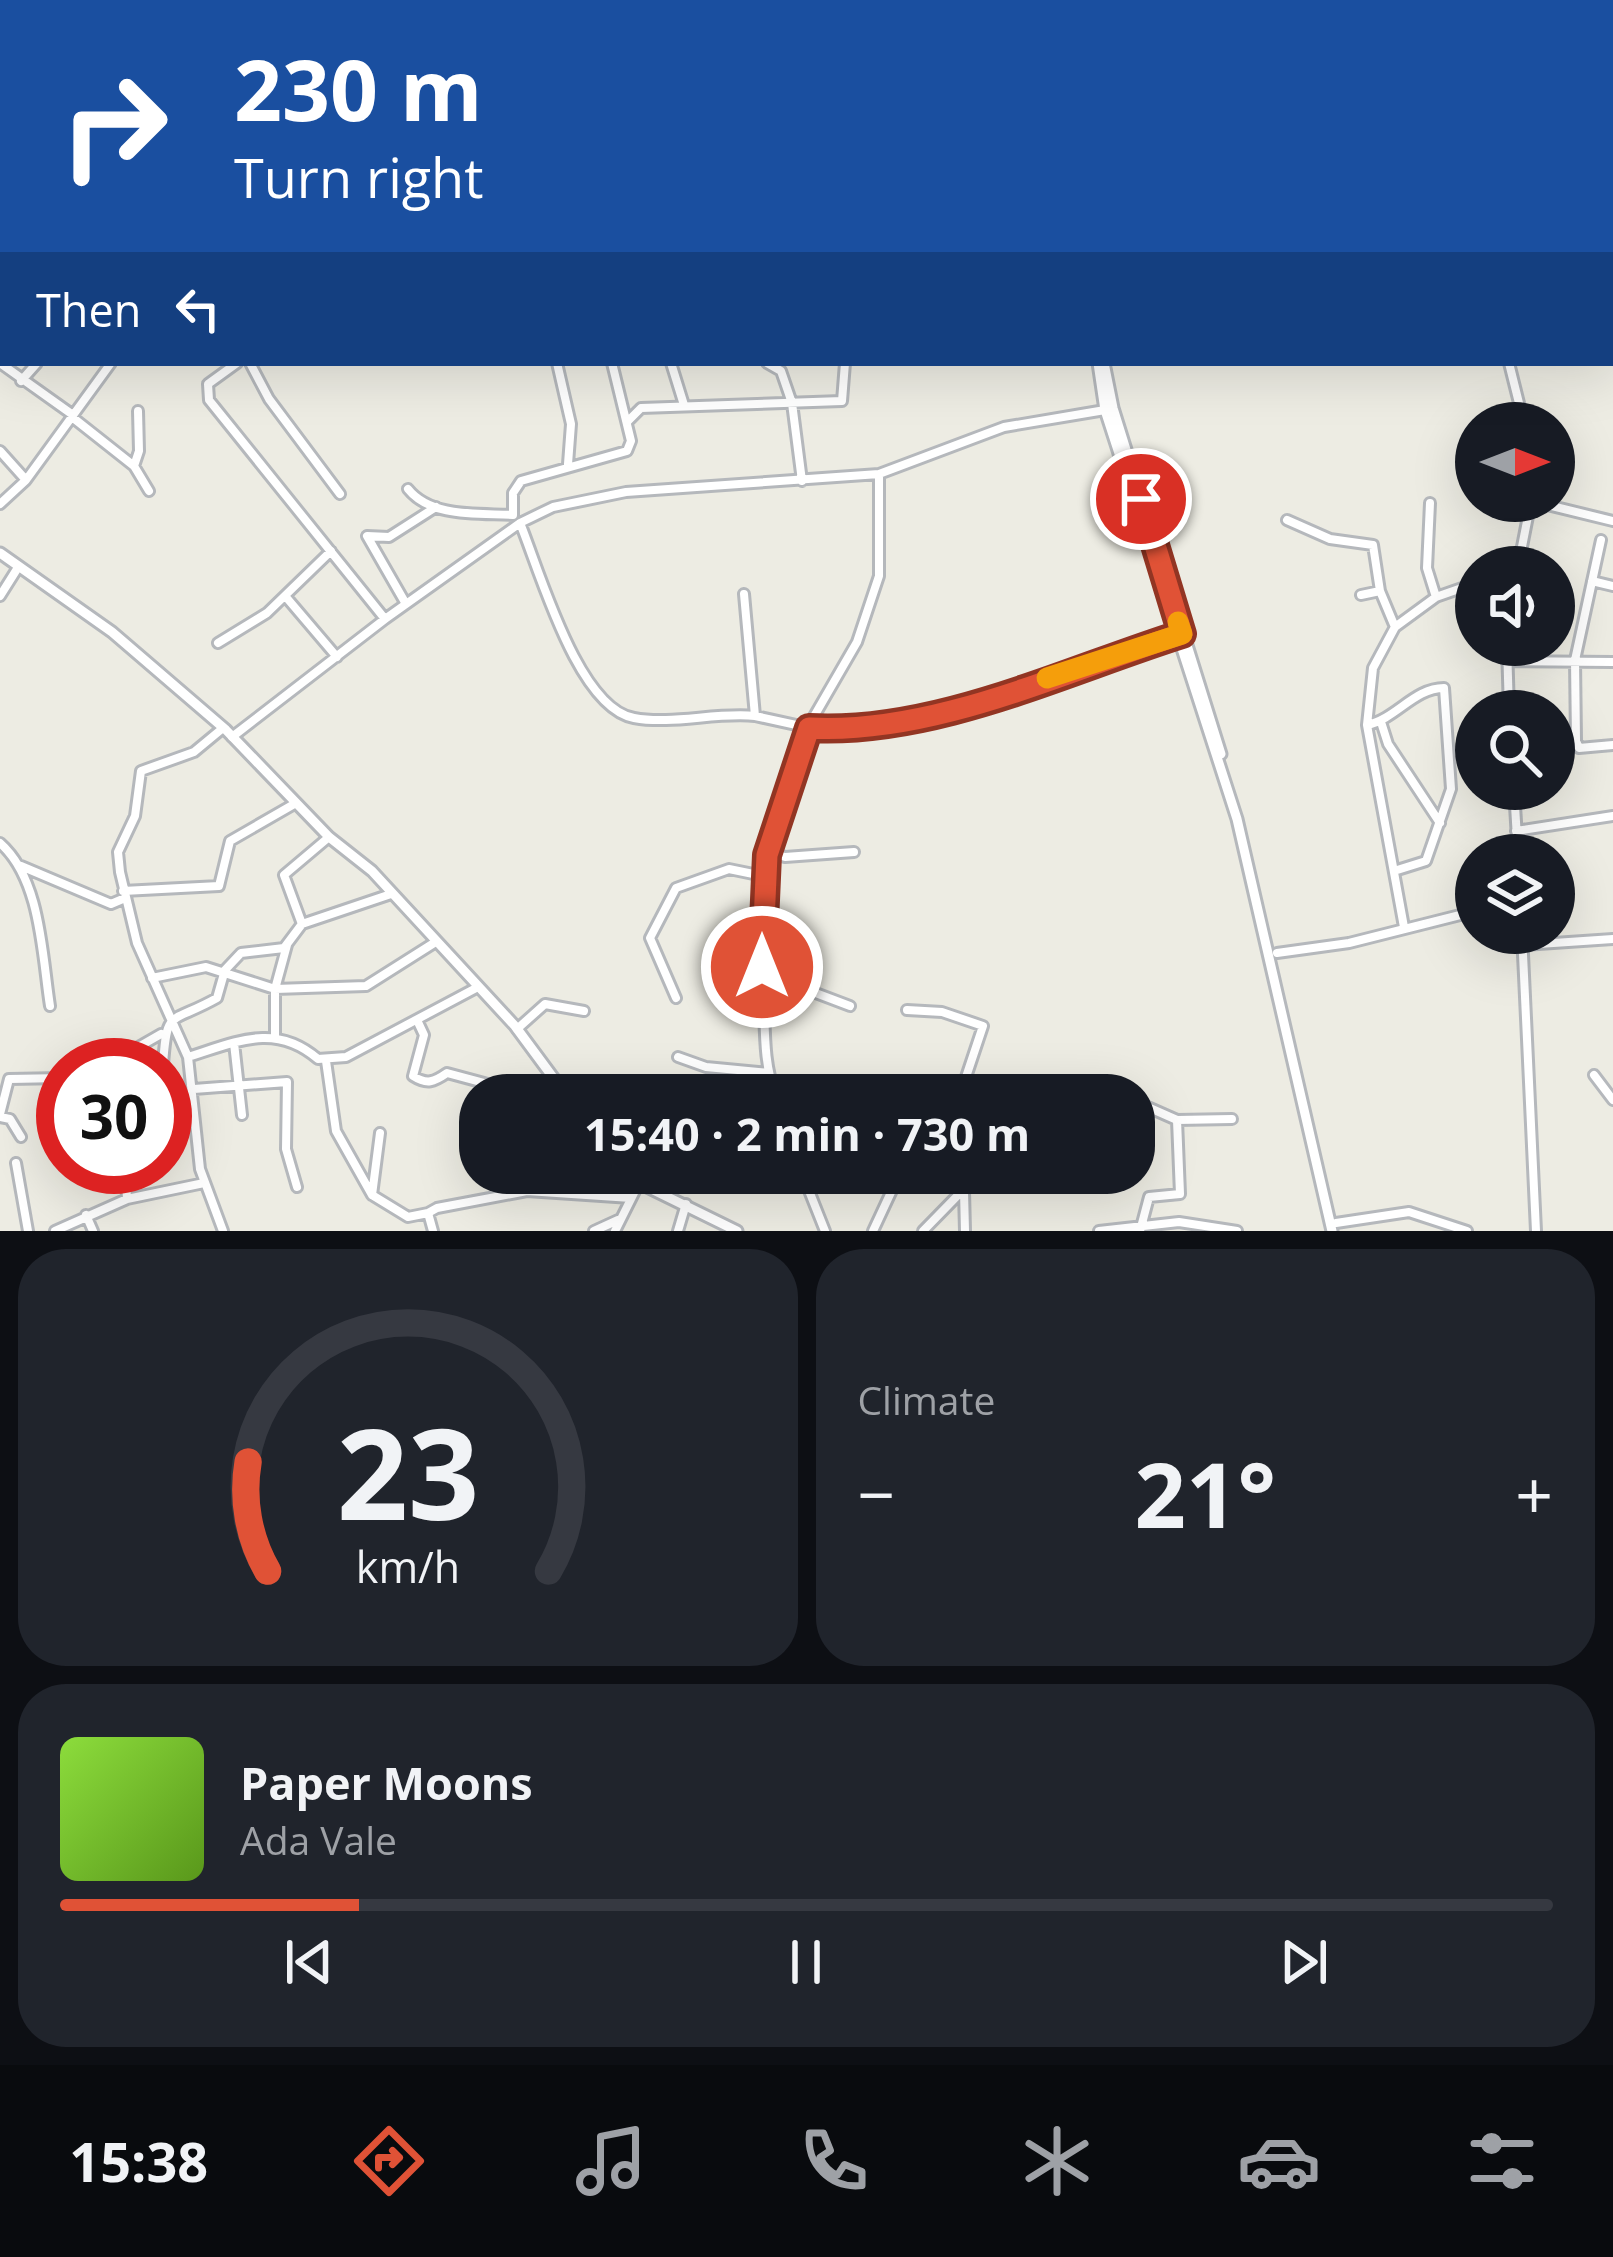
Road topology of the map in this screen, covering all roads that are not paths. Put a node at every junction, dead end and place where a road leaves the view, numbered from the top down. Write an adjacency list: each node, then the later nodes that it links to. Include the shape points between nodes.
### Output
1 (4, 366): 13 (street)
2 (34, 366): 13 (street)
3 (109, 366): 19 (street)
4 (233, 366): 38 (street, via 208,384 209,400)
5 (252, 366): 29 (street)
6 (558, 366): 22 (street, via 571,424)
7 (613, 366): 20 (street)
8 (672, 366): 16 (street)
9 (772, 366): 15 (street)
10 (845, 366): 15 (street, via 842,400)
11 (1102, 366): 17 (street)
12 (1510, 366): 14 (street)
13 (21, 381): 19 (street)
14 (1519, 402)
15 (792, 403): 16 (street); 26 (street)
16 (684, 405): 20 (street, via 641,408)
17 (1109, 409): 24 (street, via 1004,427); 53 (street)
18 (138, 411): 23 (street)
19 (73, 416): 23 (street); 25 (street)
20 (627, 422): 22 (street, via 627,451)
21 (0, 451): 25 (street)
22 (568, 464): 32 (street, via 521,481 513,515)
23 (134, 466): 28 (street)
24 (879, 474): 26 (street); 61 (street, via 879,576 857,642)
25 (26, 480): 31 (street)
26 (802, 481): 36 (street, via 598,495)
27 (408, 489): 32 (street)
28 (149, 490)
29 (340, 494)
30 (1430, 503): 49 (street, via 1427,568)
31 (0, 504)
32 (438, 506): 50 (street, via 389,537 368,536)
33 (1575, 511): 35 (street)
34 (1287, 520): 43 (street, via 1330,539 1373,545)
35 (1613, 520)
36 (520, 523): 50 (street); 58 (street, via 584,675 610,708 648,720)
37 (1601, 539): 41 (street)
38 (331, 551): 48 (street); 51 (street)
39 (0, 553): 40 (street)
40 (17, 568): 46 (street); 62 (street, via 112,632)
41 (1592, 581): 42 (street); 56 (street)
42 (1613, 586)
43 (1380, 591): 47 (street); 52 (street)
44 (1455, 591): 49 (street)
45 (744, 594): 58 (street)
46 (0, 596)
47 (1361, 596)
48 (286, 597): 54 (street); 55 (street)
49 (1436, 597): 52 (street)
50 (406, 604): 51 (street)
51 (386, 620): 55 (street)
52 (1395, 627): 60 (street, via 1373,668)
53 (1178, 635): 61 (street, via 862,731); 86 (street, via 1242,818); 145 (street, via 1237,819)
54 (218, 644)
55 (337, 657): 62 (street)
56 (1575, 660): 57 (street); 63 (street, via 1576,741 1580,748)
57 (1613, 662)
58 (755, 716): 61 (street)
59 (1381, 722): 60 (street); 67 (street); 67 (street, via 1421,693 1444,688 1451,789)
60 (1367, 725): 75 (street)
61 (809, 726): 73 (street)
62 (228, 732): 64 (street); 77 (street, via 141,771 135,816 118,852)
63 (1613, 745)
64 (296, 803): 70 (street); 77 (street, via 230,841 219,886)
65 (1515, 810): 68 (street)
66 (1613, 816): 68 (street)
67 (1440, 823): 75 (street, via 1426,861)
68 (1516, 831): 69 (street)
69 (1516, 834)
70 (329, 837): 78 (street); 80 (street, via 284,874)
71 (0, 843): 74 (street)
72 (854, 851): 73 (street)
73 (768, 852): 76 (street)
74 (20, 866): 77 (street, via 111,904); 94 (street)
75 (1394, 871): 81 (street)
76 (764, 876): 92 (street); 93 (street, via 729,868 676,888 650,938)
77 (124, 894): 89 (street)
78 (391, 894): 80 (street); 85 (street)
79 (1455, 916): 81 (street)
80 (302, 924): 82 (street)
81 (1404, 927): 86 (street)
82 (290, 938): 88 (street, via 284,948 241,952); 91 (street)
83 (1613, 939): 84 (street)
84 (1575, 942)
85 (434, 944): 90 (street); 91 (street, via 366,986)
86 (1277, 953): 145 (street)
87 (1522, 954): 162 (street)
88 (225, 970): 89 (street); 91 (street); 99 (street, via 217,998)
89 (152, 978): 99 (street)
90 (478, 987): 98 (street); 100 (street)
91 (274, 989): 102 (street)
92 (763, 991): 95 (street, via 813,992); 110 (street)
93 (676, 998)
94 (50, 1006)
95 (850, 1006)
96 (907, 1010): 112 (street, via 983,1026)
97 (584, 1011): 100 (street, via 545,1004)
98 (417, 1020): 109 (street); 114 (street, via 424,1035 413,1076)
99 (168, 1021): 101 (street); 105 (street)
100 (517, 1029): 111 (street)
101 (161, 1034): 103 (street); 104 (street)
102 (275, 1036): 106 (street); 109 (street)
103 (154, 1038)
104 (161, 1038)
105 (177, 1038)
106 (234, 1043): 107 (street); 117 (street)
107 (192, 1056)
108 (678, 1057): 110 (street)
109 (326, 1061): 137 (street, via 336,1131)
110 (769, 1072)
111 (550, 1074)
112 (966, 1074)
113 (1594, 1075): 119 (street)
114 (459, 1076)
115 (36, 1078): 122 (street, via 9,1079)
116 (192, 1078): 118 (street)
117 (241, 1082): 118 (street); 121 (street); 129 (street, via 287,1082 286,1149)
118 (194, 1089): 128 (street)
119 (1613, 1100)
120 (1155, 1110): 124 (street)
121 (242, 1114)
122 (0, 1115): 126 (street)
123 (1232, 1119): 124 (street)
124 (1177, 1120): 144 (street, via 1180,1194 1149,1197)
125 (380, 1133): 137 (street)
126 (21, 1137)
127 (16, 1163): 147 (street)
128 (204, 1183): 139 (street); 150 (street)
129 (297, 1187)
130 (127, 1194): 139 (street)
131 (634, 1194): 138 (street)
132 (664, 1194): 140 (street)
133 (810, 1194): 156 (street)
134 (890, 1194): 157 (street)
135 (960, 1194): 146 (street)
136 (964, 1194): 158 (street)
137 (372, 1195): 141 (street, via 408,1217)
138 (632, 1198): 141 (street, via 526,1191); 143 (street)
139 (127, 1199): 142 (street)
140 (686, 1204): 154 (street); 155 (street)
141 (428, 1213): 151 (street)
142 (86, 1215): 148 (street); 149 (street)
143 (620, 1220): 152 (street); 153 (street)
144 (1140, 1227): 159 (street); 160 (street, via 1179,1222)
145 (1335, 1228): 161 (street, via 1409,1213)
146 (928, 1230)
147 (28, 1231)
148 (55, 1231)
149 (93, 1231)
150 (223, 1231)
151 (434, 1231)
152 (594, 1231)
153 (615, 1231)
154 (678, 1231)
155 (737, 1231)
156 (825, 1231)
157 (873, 1231)
158 (965, 1231)
159 (1099, 1231)
160 (1237, 1231)
161 (1467, 1231)
162 (1536, 1231)

